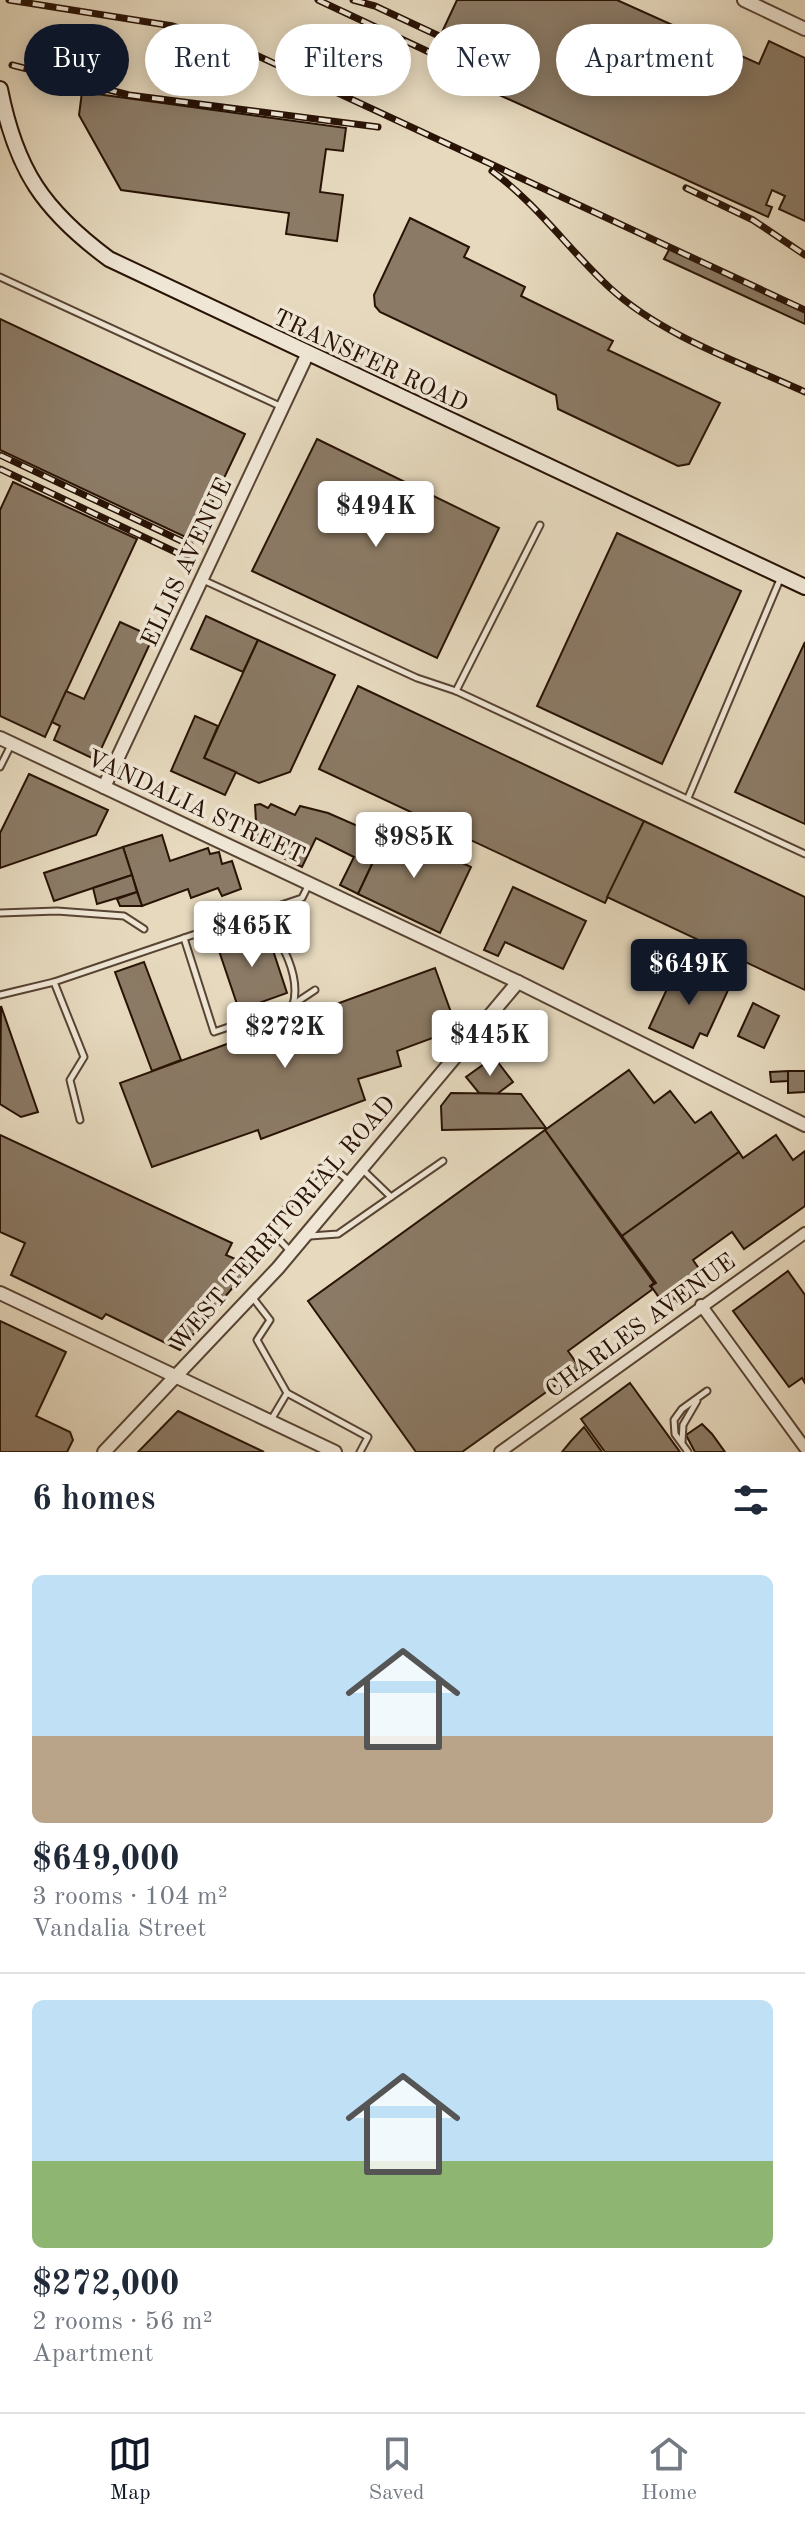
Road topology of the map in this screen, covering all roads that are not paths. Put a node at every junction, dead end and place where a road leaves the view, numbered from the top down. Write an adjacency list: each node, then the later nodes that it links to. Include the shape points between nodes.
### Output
1 (744, 0): 2 (street)
2 (805, 29)
3 (0, 89): 5 (main road, TRANSFER ROAD, via 7,127 32,184 66,226 133,273)
4 (0, 277): 6 (lane)
5 (307, 355): 6 (street, ELLIS AVENUE); 8 (main road, TRANSFER ROAD)
6 (282, 407): 9 (street, ELLIS AVENUE)
7 (540, 525): 11 (lane)
8 (781, 576): 10 (main road, TRANSFER ROAD); 15 (lane)
9 (202, 579): 11 (lane); 14 (street, ELLIS AVENUE)
10 (805, 587)
11 (456, 691): 15 (lane)
12 (6, 741): 13 (lane); 14 (street, VANDALIA STREET)
13 (0, 767)
14 (104, 787): 17 (street, VANDALIA STREET)
15 (688, 798): 16 (lane)
16 (805, 854)
17 (309, 883): 18 (lane, via 302,898); 23 (street, VANDALIA STREET)
18 (262, 912): 21 (lane); 26 (lane, via 281,943 297,989)
19 (0, 913): 20 (lane, via 124,916)
20 (144, 929)
21 (184, 938): 22 (lane); 26 (lane, via 214,1032)
22 (54, 982): 25 (lane); 27 (lane, via 84,1057 70,1080)
23 (518, 982): 28 (street, VANDALIA STREET); 30 (street, WEST TERRITORIAL ROAD)
24 (315, 990): 26 (lane)
25 (0, 995)
26 (293, 1005)
27 (80, 1120)
28 (805, 1125)
29 (443, 1161): 32 (lane)
30 (362, 1169): 31 (street, WEST TERRITORIAL ROAD); 32 (lane)
31 (350, 1183): 34 (street, WEST TERRITORIAL ROAD); 35 (lane, via 332,1167 321,1168 275,1221 272,1232)
32 (391, 1197): 34 (lane, via 338,1234)
33 (805, 1233): 38 (street, CHARLES AVENUE)
34 (305, 1237): 35 (street, WEST TERRITORIAL ROAD)
35 (291, 1253): 37 (street, WEST TERRITORIAL ROAD)
36 (0, 1293): 39 (street)
37 (252, 1298): 39 (street, WEST TERRITORIAL ROAD); 41 (lane, via 270,1320 257,1340)
38 (701, 1305): 45 (street); 49 (street, CHARLES AVENUE)
39 (176, 1376): 43 (street); 46 (street, WEST TERRITORIAL ROAD)
40 (707, 1391): 42 (lane)
41 (287, 1393): 43 (lane); 48 (lane, via 368,1437)
42 (699, 1396): 44 (lane, via 683,1425); 44 (lane, via 674,1420)
43 (271, 1421): 47 (street)
44 (682, 1443): 50 (lane)
45 (805, 1447)
46 (104, 1452)
47 (335, 1452)
48 (360, 1452)
49 (500, 1452)
50 (688, 1452)

